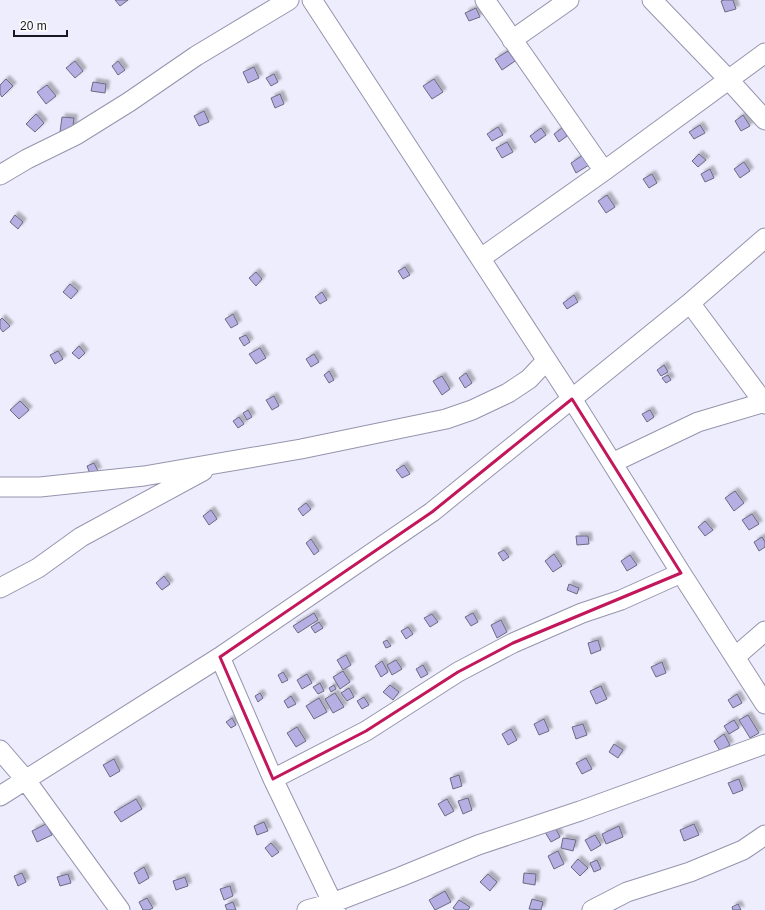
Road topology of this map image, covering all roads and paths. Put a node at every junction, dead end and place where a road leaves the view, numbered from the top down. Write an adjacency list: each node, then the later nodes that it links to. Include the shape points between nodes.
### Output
1 (289, 0): 11 (street, via 196,56 76,135)
2 (312, 0): 13 (street)
3 (485, 0): 6 (street)
4 (569, 0): 6 (street)
5 (652, 0): 8 (street)
6 (512, 40): 10 (street)
7 (765, 53): 8 (street)
8 (728, 79): 9 (street); 10 (street)
9 (765, 120)
10 (604, 171): 13 (street)
11 (0, 175)
12 (765, 238): 14 (street)
13 (481, 258): 15 (street)
14 (690, 303): 16 (street); 17 (street)
15 (546, 361): 16 (street); 18 (street, via 529,379 508,393 446,419)
16 (572, 399): 19 (street); 24 (street, via 432,512)
17 (764, 403): 19 (street, via 698,422)
18 (218, 463): 20 (street, via 144,476 40,486); 22 (street, via 81,538 38,568)
19 (612, 463): 21 (street)
20 (0, 487)
21 (681, 573): 25 (street); 30 (street, via 513,643 458,672 366,731)
22 (0, 588)
23 (765, 631): 25 (street)
24 (220, 657): 29 (street); 30 (street)
25 (735, 657): 26 (street)
26 (765, 704)
27 (765, 744): 33 (street, via 478,845)
28 (0, 750): 29 (street)
29 (25, 779): 31 (street); 34 (street)
30 (273, 779): 33 (street)
31 (0, 796)
32 (765, 835): 36 (street, via 743,850 690,872 627,892)
33 (334, 907): 35 (street)
34 (120, 910)
35 (307, 910)
36 (592, 910)

